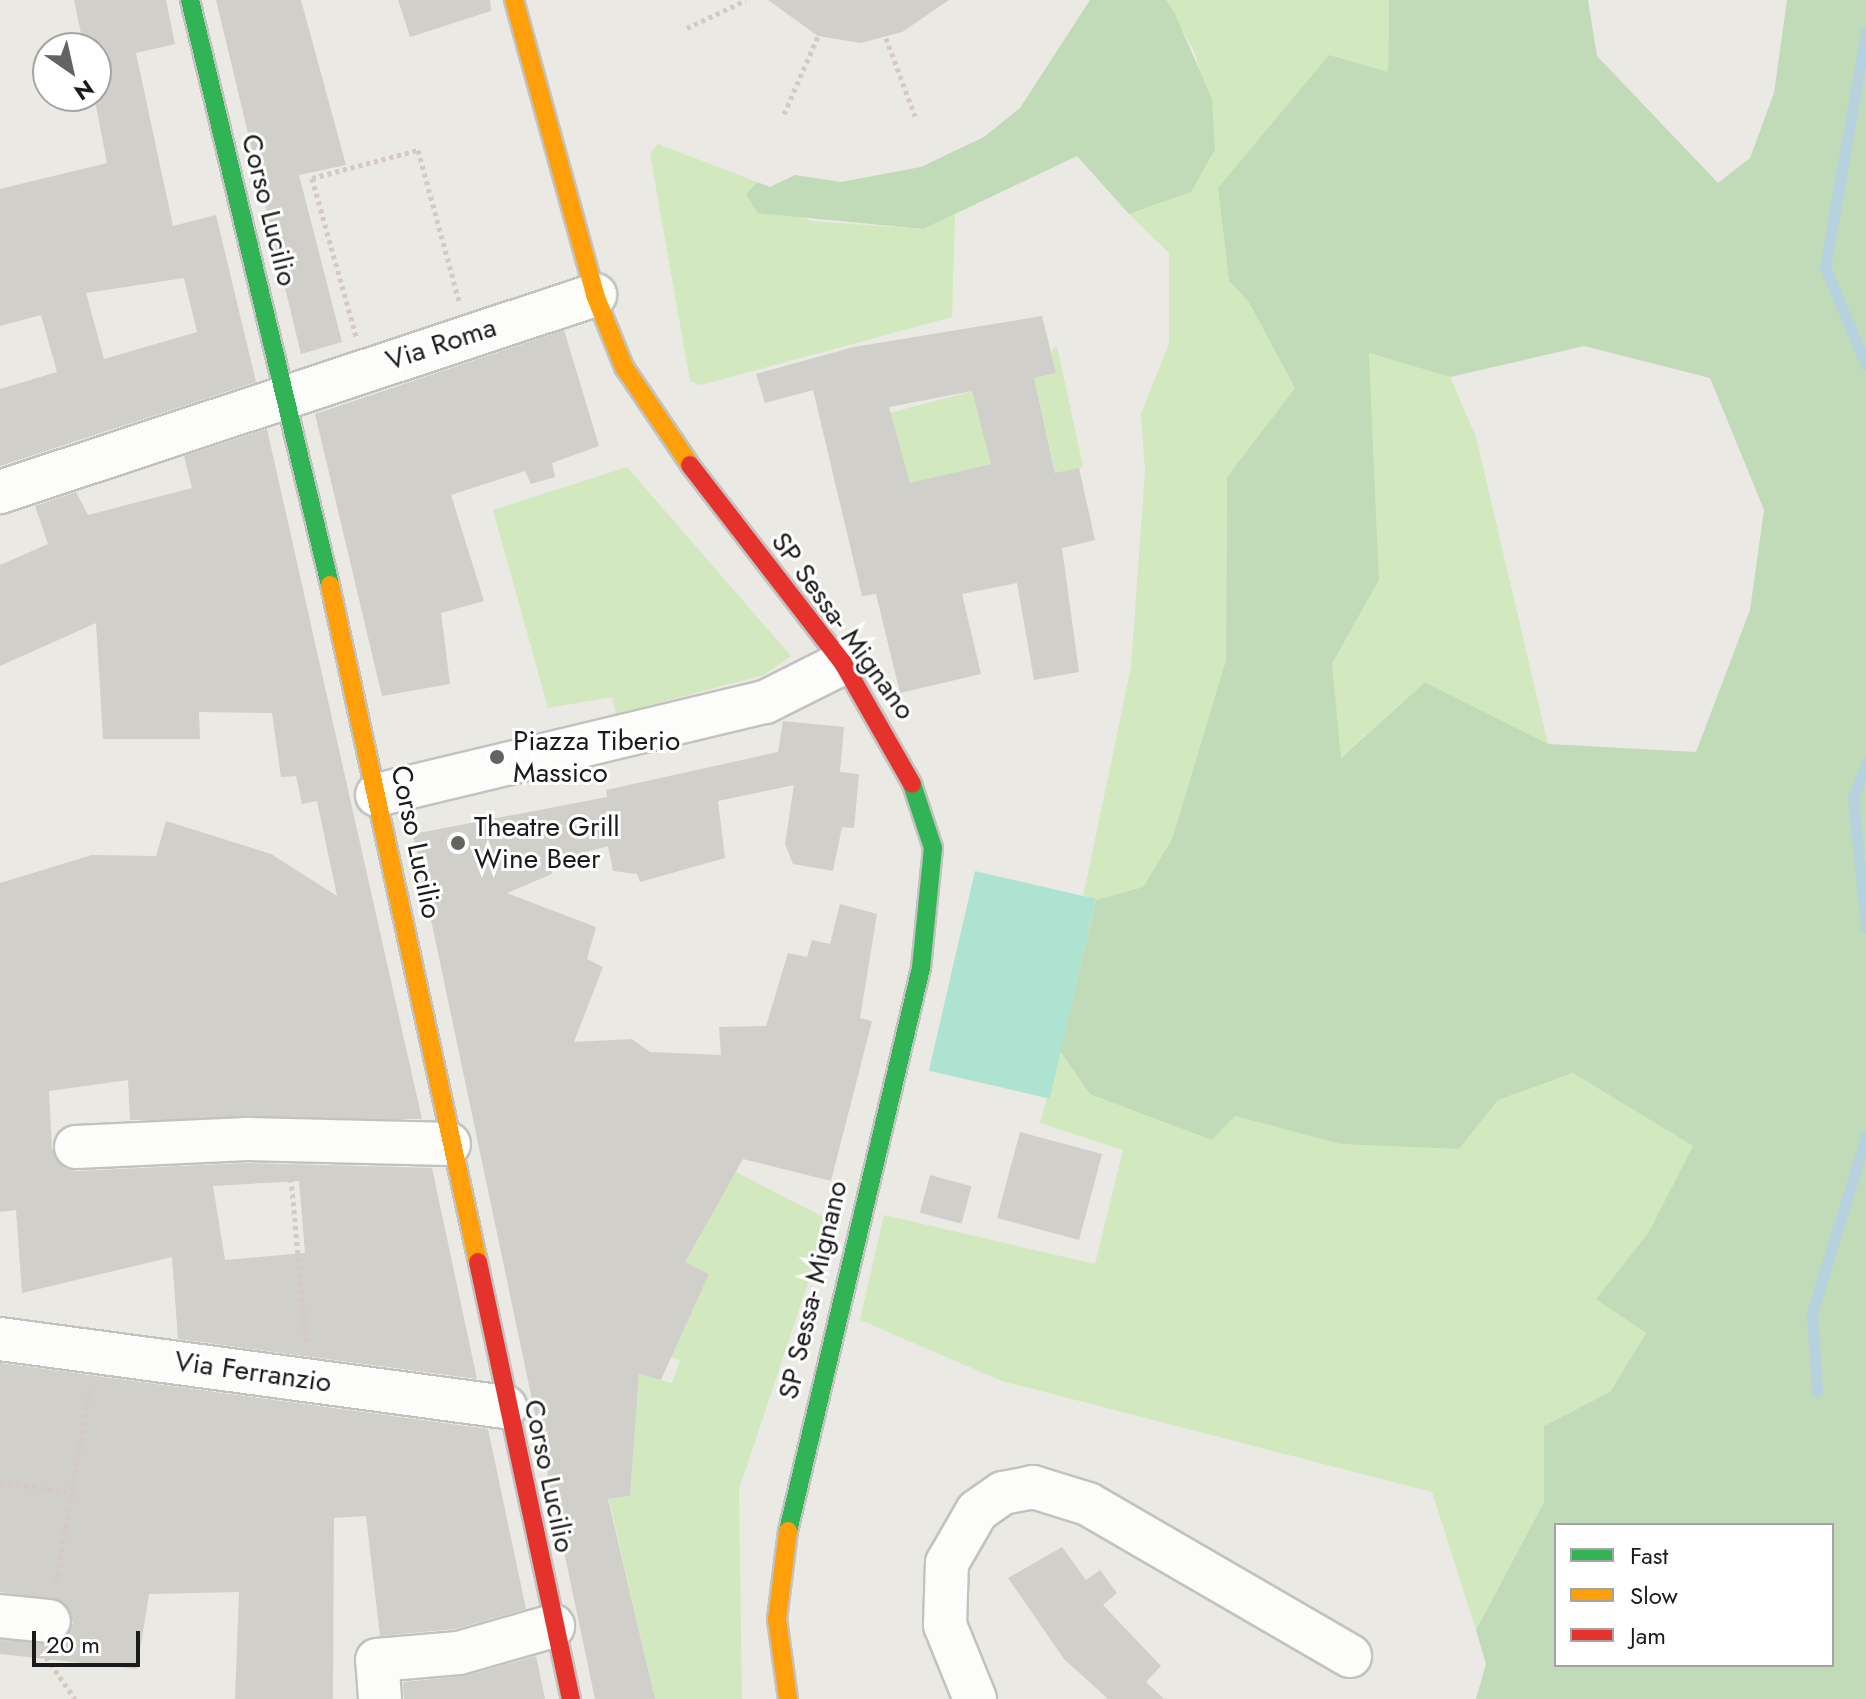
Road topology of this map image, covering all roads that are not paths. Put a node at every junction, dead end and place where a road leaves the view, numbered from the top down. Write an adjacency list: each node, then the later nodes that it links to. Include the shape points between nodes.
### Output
1 (190, 0): 4 (street, Corso Lucilio)
2 (514, 0): 3 (street, SP Sessa- Mignano)
3 (595, 295): 4 (street, Via Roma); 6 (street, SP Sessa- Mignano, via 651,412)
4 (287, 393): 5 (street, Via Roma); 7 (street, Corso Lucilio)
5 (0, 492)
6 (843, 663): 7 (street, via 765,702); 18 (street, SP Sessa- Mignano, via 915,785 933,876 921,968 784,1547 777,1619)
7 (377, 795): 8 (street, Corso Lucilio)
8 (449, 1144): 9 (street, via 287,1140); 11 (street, Corso Lucilio)
9 (76, 1147)
10 (0, 1339): 11 (street, Via Ferranzio)
11 (505, 1407): 14 (street, Corso Lucilio)
12 (0, 1616): 13 (street)
13 (49, 1621)
14 (553, 1626): 16 (street, via 459,1653 377,1660); 17 (street, Corso Lucilio)
15 (1350, 1656): 19 (street, via 1088,1504 1033,1487 1003,1493 977,1511 947,1563 945,1625)
16 (380, 1699)
17 (571, 1699)
18 (788, 1699)
19 (975, 1699)

